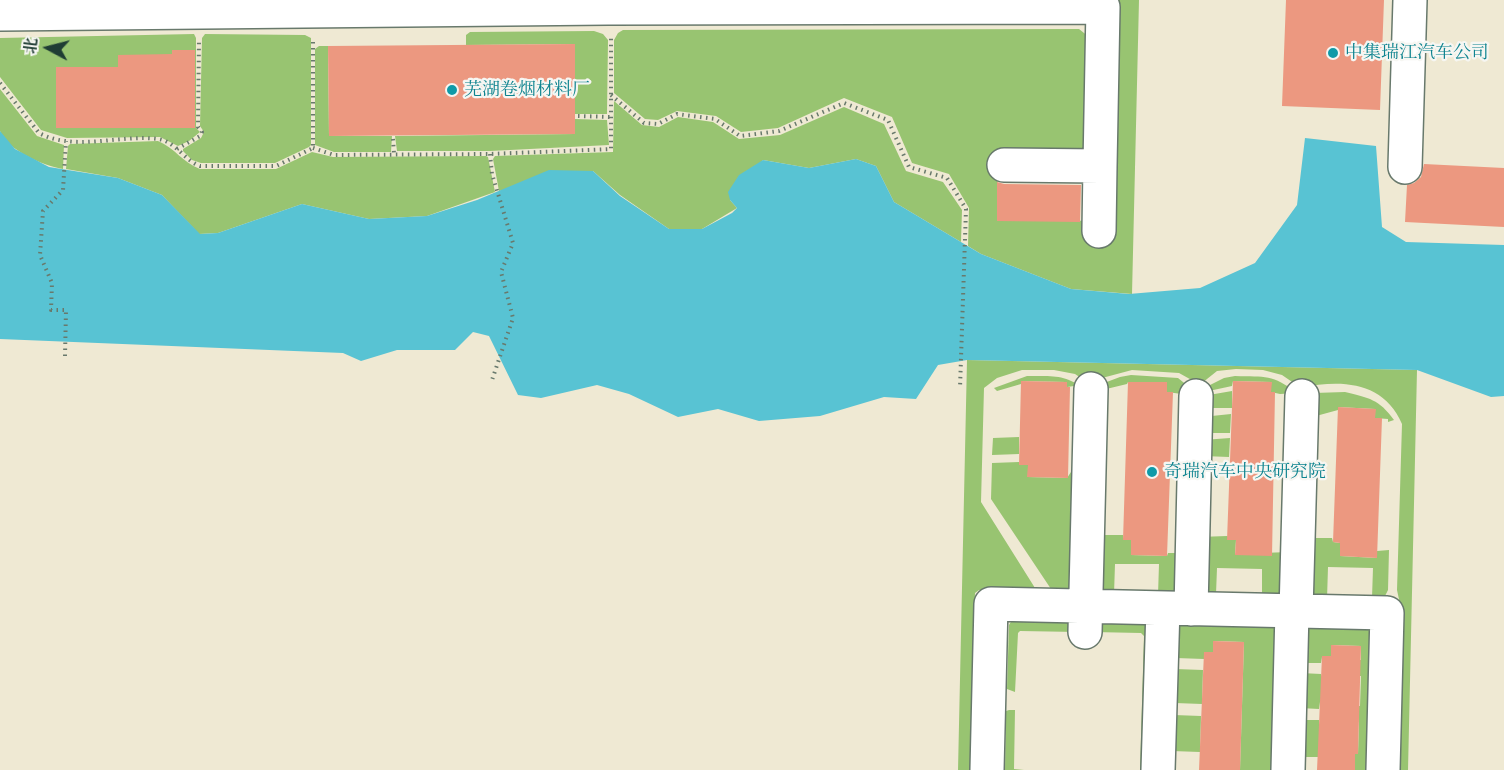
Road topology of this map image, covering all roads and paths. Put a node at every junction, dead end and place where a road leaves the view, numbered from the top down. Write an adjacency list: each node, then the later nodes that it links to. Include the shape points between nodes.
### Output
1 (1410, 0): 20 (lane)
2 (608, 4): 3 (lane); 5 (lane); 9 (path)
3 (832, 4): 19 (lane, via 1103,7)
4 (104, 6): 5 (lane); 6 (lane)
5 (314, 10): 14 (path)
6 (0, 14)
7 (199, 35): 15 (path, via 198,127 202,132)
8 (0, 83): 13 (path, via 39,133)
9 (611, 95): 11 (path); 24 (path, via 644,123 658,124 677,114 714,119 740,135 779,131 844,103 888,120 909,167 947,178 966,208)
10 (578, 116): 11 (path)
11 (611, 117): 17 (path, via 611,149)
12 (393, 139): 16 (path)
13 (66, 141): 15 (path, via 159,139); 22 (path, via 63,190 43,211 40,255 52,283 51,310 66,310)
14 (313, 148): 15 (path, via 276,166 200,166); 16 (path, via 334,155)
15 (177, 149)
16 (394, 154): 17 (path)
17 (490, 154): 23 (path, via 492,174 513,243 501,272 513,318)
18 (1004, 165): 19 (lane)
19 (1100, 166): 21 (lane)
20 (1405, 167)
21 (1100, 231)
22 (65, 356)
23 (491, 383)
24 (960, 388)
25 (1091, 389): 30 (lane)
26 (1196, 396): 28 (lane)
27 (1302, 396): 29 (lane)
28 (1177, 608): 29 (lane); 30 (lane); 32 (lane)
29 (1294, 611): 33 (lane); 34 (lane, via 1387,613)
30 (1085, 619): 31 (lane, via 991,604 1002,700)
31 (987, 770)
32 (1158, 770)
33 (1288, 770)
34 (1383, 770)

